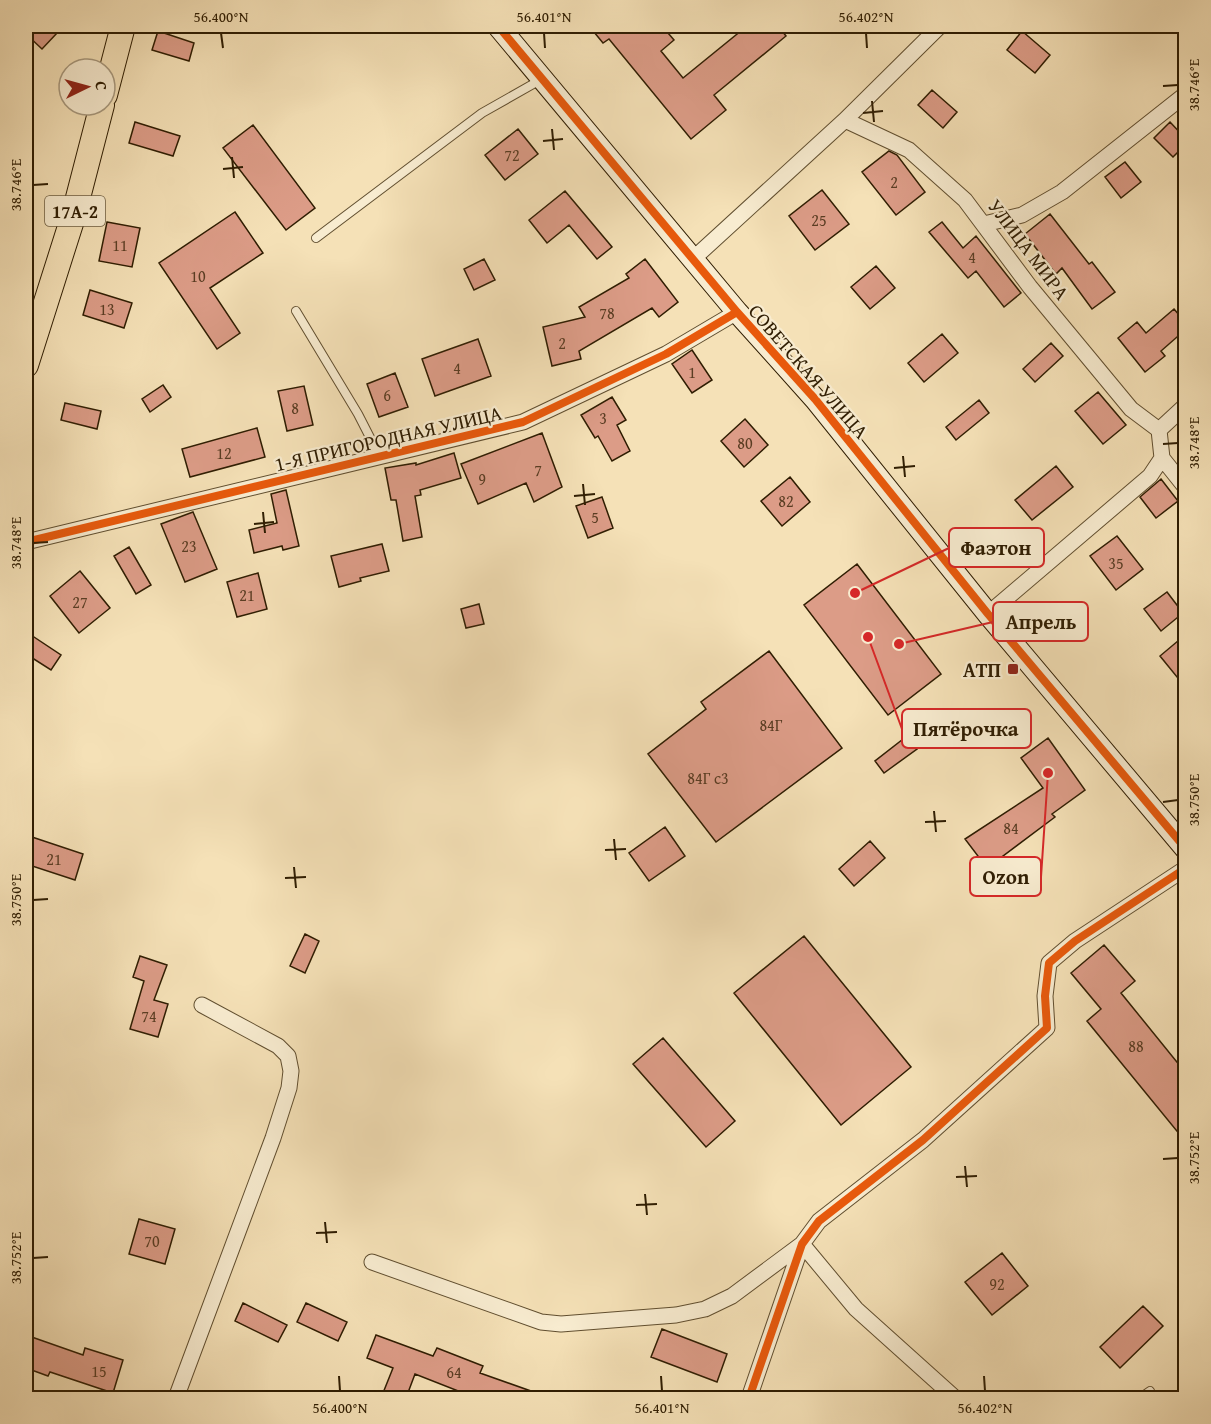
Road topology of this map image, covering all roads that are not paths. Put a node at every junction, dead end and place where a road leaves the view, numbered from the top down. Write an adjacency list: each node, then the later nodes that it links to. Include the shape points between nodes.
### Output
1 (123, 26): 4 (main road)
2 (498, 26): 5 (street, СОВЕТСКАЯ УЛИЦА)
3 (940, 26): 8 (street)
4 (115, 57)
5 (543, 78): 10 (lane, via 482,112); 11 (street, СОВЕТСКАЯ УЛИЦА)
6 (1185, 94): 9 (street, via 1062,192 1022,215)
7 (99, 117): 14 (main road, 17А-2, via 73,217)
8 (845, 120): 9 (street, УЛИЦА МИРА, via 909,150 965,200); 11 (street)
9 (984, 224): 16 (street, УЛИЦА МИРА, via 1030,287 1131,409)
10 (316, 238)
11 (693, 259): 13 (street, СОВЕТСКАЯ УЛИЦА)
12 (296, 311): 17 (lane)
13 (737, 312): 17 (street, 1-Я ПРИГОРОДНАЯ УЛИЦА, via 666,354 523,422); 21 (street, СОВЕТСКАЯ УЛИЦА, via 815,399)
14 (26, 365)
15 (1185, 405): 16 (street)
16 (1159, 430): 18 (street)
17 (380, 457): 20 (street, 1-Я ПРИГОРОДНАЯ УЛИЦА)
18 (1162, 458): 19 (street); 21 (street, via 1150,476)
19 (1185, 488)
20 (26, 542)
21 (988, 614): 22 (street, СОВЕТСКАЯ УЛИЦА)
22 (1185, 849)
23 (1185, 868): 25 (street, via 1075,941 1049,963 1047,1028 923,1140 819,1221)
24 (202, 1005): 28 (street, via 278,1046 288,1056 291,1071 273,1138)
25 (802, 1244): 26 (street, via 732,1296 705,1309 561,1324 541,1322); 29 (street); 30 (street, via 856,1309)
26 (372, 1262)
27 (1150, 1390): 31 (lane)
28 (176, 1398)
29 (749, 1398)
30 (955, 1398)
31 (1140, 1398)

